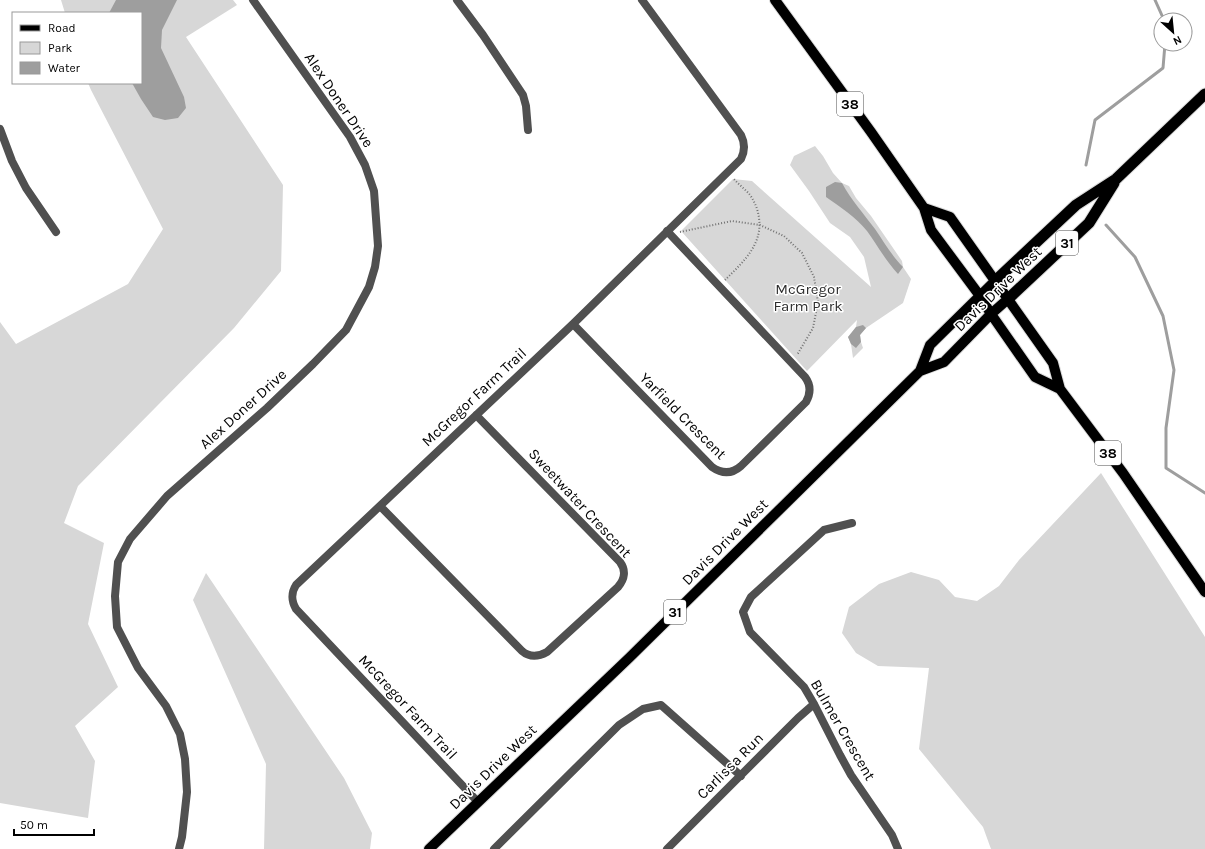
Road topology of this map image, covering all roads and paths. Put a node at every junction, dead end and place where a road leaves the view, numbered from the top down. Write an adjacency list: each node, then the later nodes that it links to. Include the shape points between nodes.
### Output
1 (253, 0): 30 (street, Alex Doner Drive, via 350,137 365,165 374,191 378,246 370,287 346,330 267,408 167,496 130,539 118,562 115,596 117,627 138,668 166,706 180,734 187,792)
2 (457, 0): 7 (street, via 523,95)
3 (642, 0): 13 (street, McGregor Farm Trail, via 740,133 744,146 743,154 737,163)
4 (775, 0): 10 (main road, 38)
5 (1205, 94): 9 (highway, Davis Drive West / 31)
6 (0, 129): 12 (street, via 26,188)
7 (528, 130)
8 (737, 175): 11 (path, via 733,178 751,196 758,210)
9 (1116, 179): 14 (highway, Davis Drive West / 31, via 1076,206); 17 (highway, Davis Drive West / 31, via 1089,223)
10 (924, 208): 14 (main road, 38, via 950,217); 16 (main road, 38, via 931,230)
11 (760, 225): 13 (path, via 732,221); 15 (path, via 757,240 750,253); 20 (path, via 784,236 802,254 814,276 818,302 813,328)
12 (56, 232)
13 (668, 233): 15 (street, Yarfield Crescent); 19 (street, McGregor Farm Trail)
14 (995, 282): 16 (main road, Davis Drive West / 31); 17 (main road, 38)
15 (719, 286): 20 (street, Yarfield Crescent)
16 (980, 296): 18 (main road, 38); 21 (main road, Davis Drive West / 31, via 930,345)
17 (1008, 299): 18 (main road, Davis Drive West / 31); 22 (main road, 38, via 1053,364)
18 (991, 314): 21 (main road, Davis Drive West / 31, via 944,362); 22 (main road, 38, via 1035,377)
19 (573, 324): 20 (street, Yarfield Crescent, via 712,467 724,472 739,468 807,400 810,392 808,383); 23 (street, McGregor Farm Trail)
20 (792, 363)
21 (920, 371): 29 (main road, Davis Drive West / 31)
22 (1060, 389): 26 (main road, 38, via 1123,473)
23 (476, 415): 24 (street, McGregor Farm Trail); 24 (street, Sweetwater Crescent, via 620,562 624,576 618,587 547,652 538,656 529,655 522,651)
24 (380, 506): 29 (street, McGregor Farm Trail, via 296,585 292,594 294,604)
25 (852, 523): 27 (street, Bulmer Crescent, via 824,530 751,597 743,612 750,632 804,687)
26 (1205, 592)
27 (814, 704): 28 (street, Carlissa Run); 34 (street, Bulmer Crescent, via 840,755 892,835)
28 (741, 776): 32 (street, via 661,705 643,709 619,725); 33 (street, Carlissa Run)
29 (478, 802): 31 (main road, Davis Drive West / 31)
30 (179, 849)
31 (429, 849)
32 (494, 849)
33 (667, 849)
34 (898, 849)

